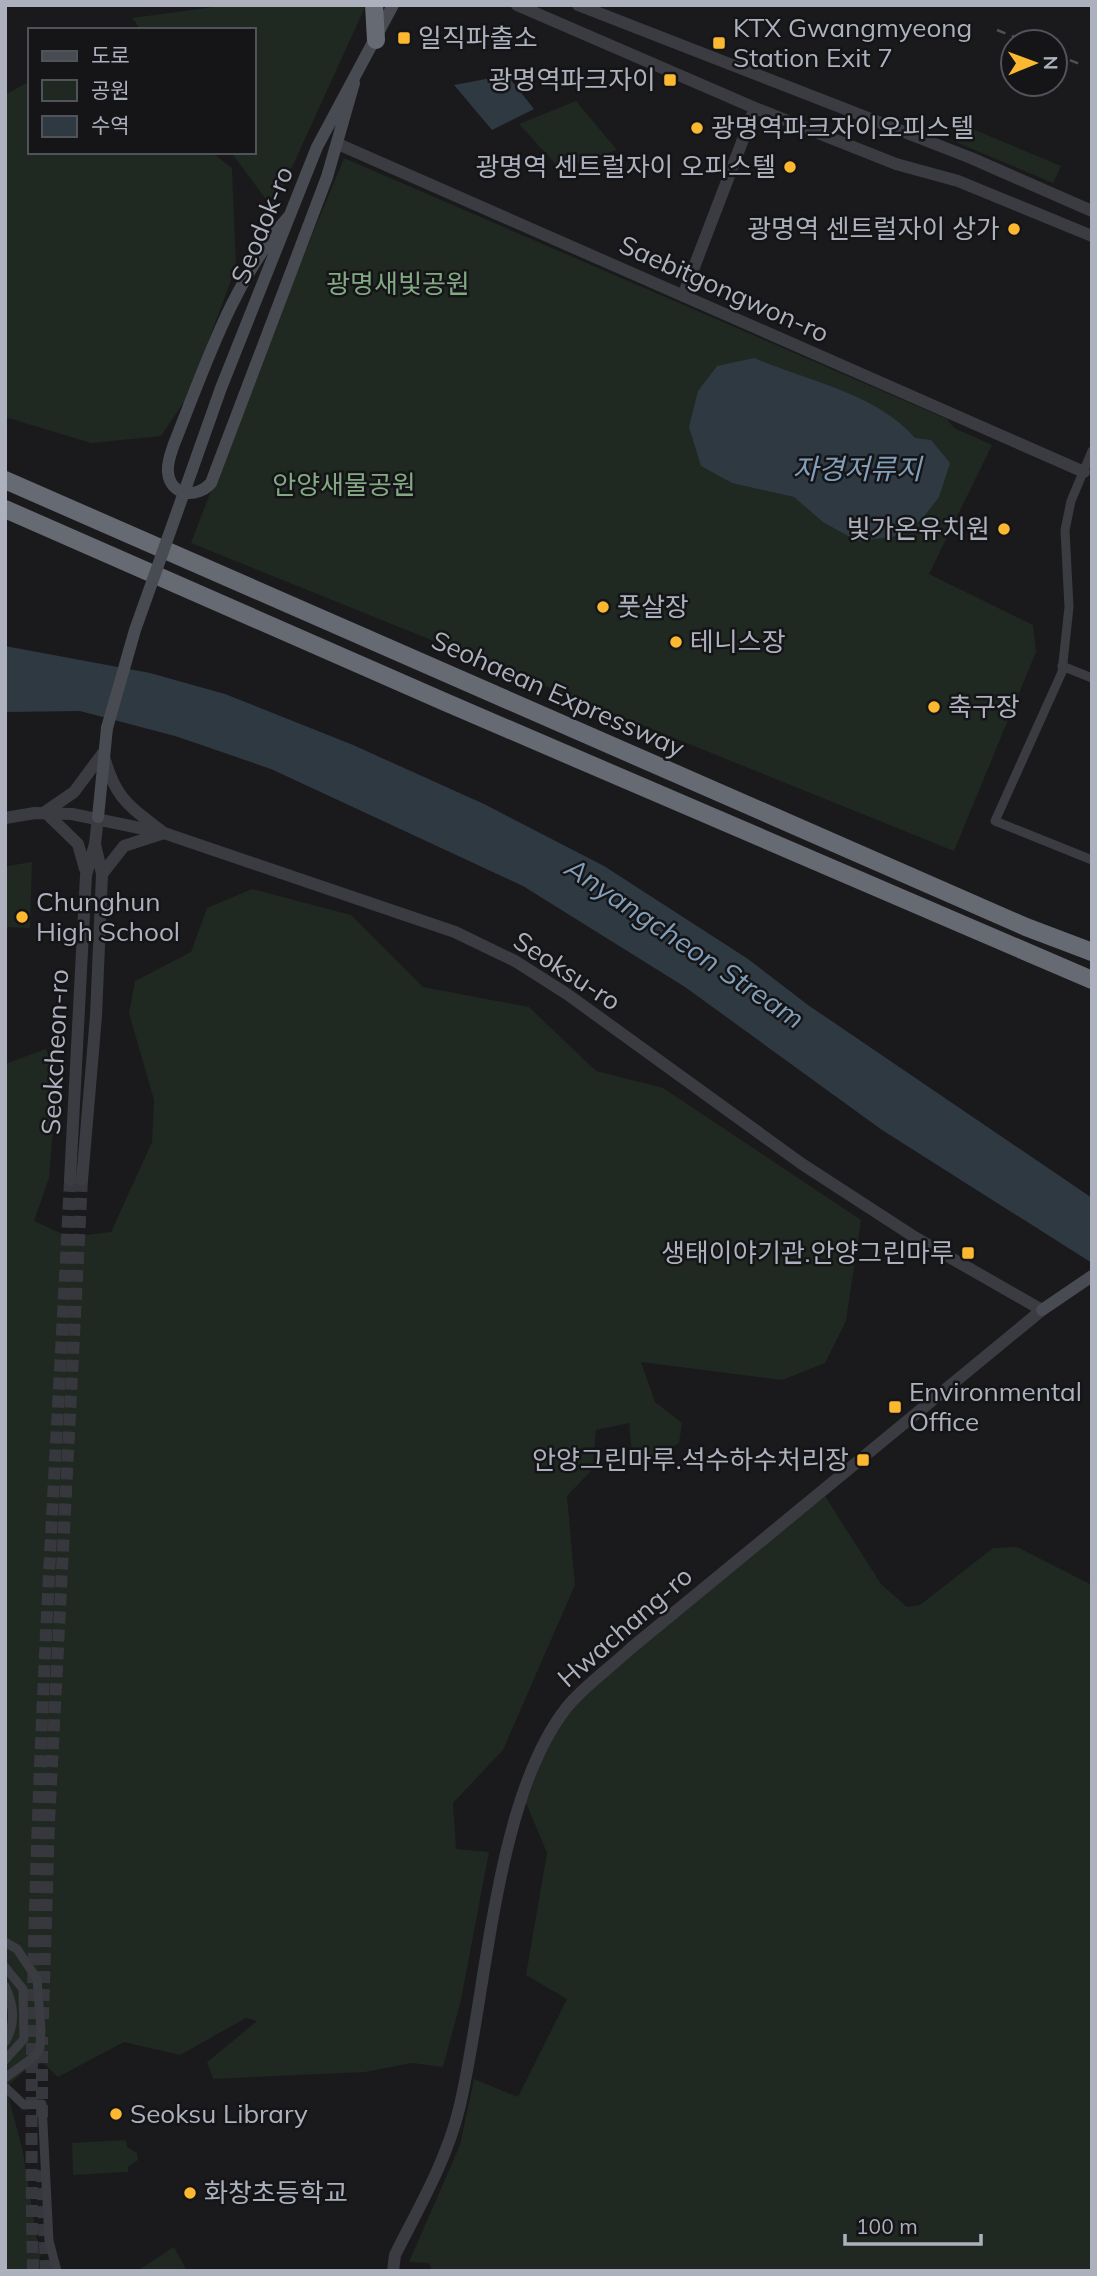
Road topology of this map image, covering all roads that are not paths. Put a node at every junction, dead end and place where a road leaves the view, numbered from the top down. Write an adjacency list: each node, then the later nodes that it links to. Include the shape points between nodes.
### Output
1 (517, 5): 6 (street)
2 (578, 5): 8 (street, via 971,158)
3 (389, 7): 4 (highway)
4 (376, 40): 5 (main road, Seodok-ro)
5 (354, 83): 7 (main road); 9 (main road, Seodok-ro, via 317,147)
6 (755, 108): 10 (street, via 896,164 958,181); 11 (street)
7 (338, 144): 9 (main road, via 211,483 200,491 182,492 168,475 174,444 232,302 262,246); 11 (street, Saebitgongwon-ro)
8 (1092, 211)
9 (290, 215): 18 (main road, Seodok-ro, bridge, via 192,470 135,630)
10 (1092, 236)
11 (683, 296): 13 (street, Saebitgongwon-ro)
12 (1092, 451): 13 (street)
13 (1088, 473): 16 (street, via 1071,501 1065,530 1069,607)
14 (5, 480): 28 (highway, Seohaean Expressway, via 1026,927)
15 (5, 509): 29 (highway, Seohaean Expressway)
16 (1062, 666): 17 (street); 25 (street, via 995,821)
17 (1092, 678)
18 (107, 728): 19 (main road, Seokcheon-ro)
19 (103, 753): 20 (street, via 74,792); 21 (main road, Seokcheon-ro); 23 (street, via 120,797)
20 (45, 812): 21 (street, Seoksu-ro); 22 (street, Seoksu-ro); 27 (street, via 78,844)
21 (98, 817): 23 (street, Seoksu-ro); 24 (street, Seokcheon-ro)
22 (5, 818)
23 (164, 833): 26 (street, via 124,846); 31 (street, Seoksu-ro, via 455,933 515,961 802,1164 916,1238)
24 (95, 844): 26 (street, Seokcheon-ro); 27 (street, Seokcheon-ro)
25 (1092, 860)
26 (102, 873): 27 (street, Seokcheon-ro, via 96,1016 76,1180)
27 (86, 875)
28 (1092, 951)
29 (1092, 980)
30 (1092, 1276): 31 (main road)
31 (1042, 1310): 45 (street, Hwachang-ro, via 630,1649 568,1707 534,1762 516,1817 459,2108 444,2160 395,2255)
32 (5, 1942): 34 (street, via 17,1949)
33 (5, 1968): 36 (street)
34 (37, 1979): 36 (street); 38 (street)
35 (6, 1987): 36 (street); 37 (street, via 13,2005)
36 (23, 1989): 39 (street)
37 (12, 2032): 39 (street); 40 (street)
38 (41, 2038): 39 (street); 42 (street, via 35,2056)
39 (24, 2039): 41 (street)
40 (5, 2042)
41 (5, 2060)
42 (5, 2078)
43 (5, 2087): 44 (street, via 24,2105 42,2104 49,2241)
44 (57, 2271)
45 (393, 2271)

